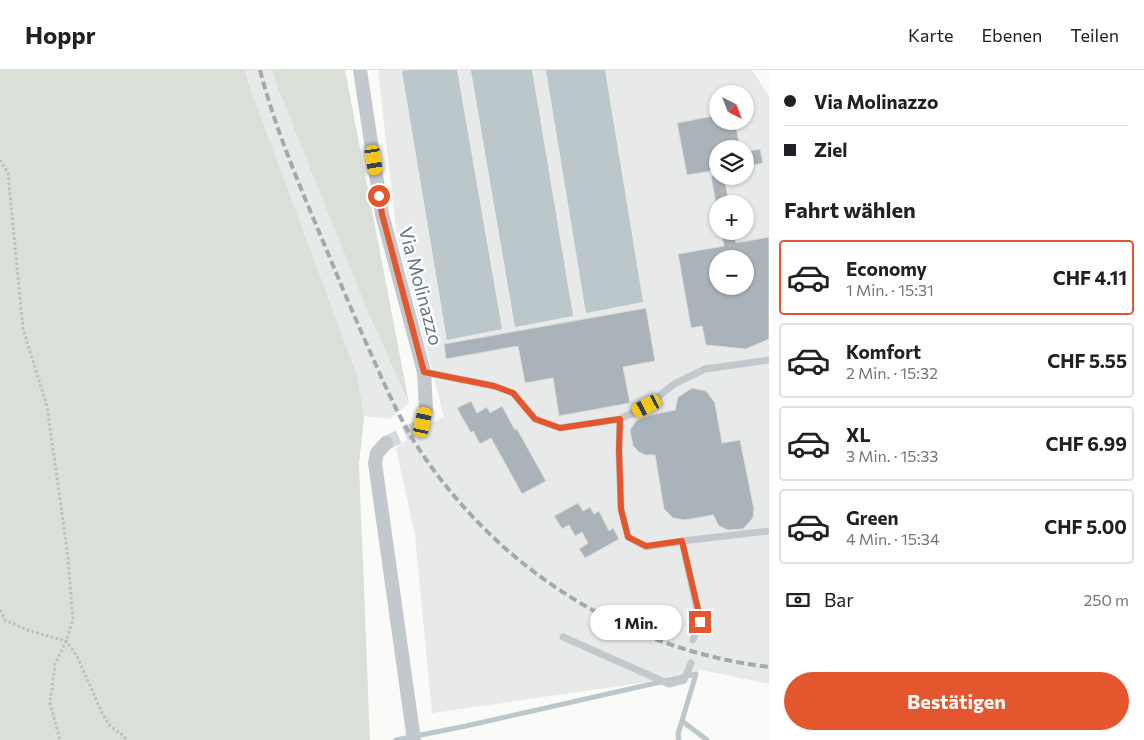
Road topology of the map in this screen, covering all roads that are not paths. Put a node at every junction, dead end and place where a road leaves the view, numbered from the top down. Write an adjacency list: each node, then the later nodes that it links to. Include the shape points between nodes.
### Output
1 (360, 70): 3 (street, Via Molinazzo, via 382,214)
2 (769, 360): 4 (lane, via 705,369 674,384 647,406)
3 (424, 372): 4 (lane, via 513,393 535,419 560,428); 5 (street, Via Molinazzo, via 426,409)
4 (620, 419): 8 (lane, via 621,509 628,537 646,546)
5 (423, 422)
6 (386, 443): 12 (street, via 377,453 375,463)
7 (769, 531): 8 (lane)
8 (682, 541): 10 (lane, via 700,622)
9 (563, 637): 11 (lane, via 669,684 684,680)
10 (694, 640)
11 (691, 663)
12 (414, 740)

